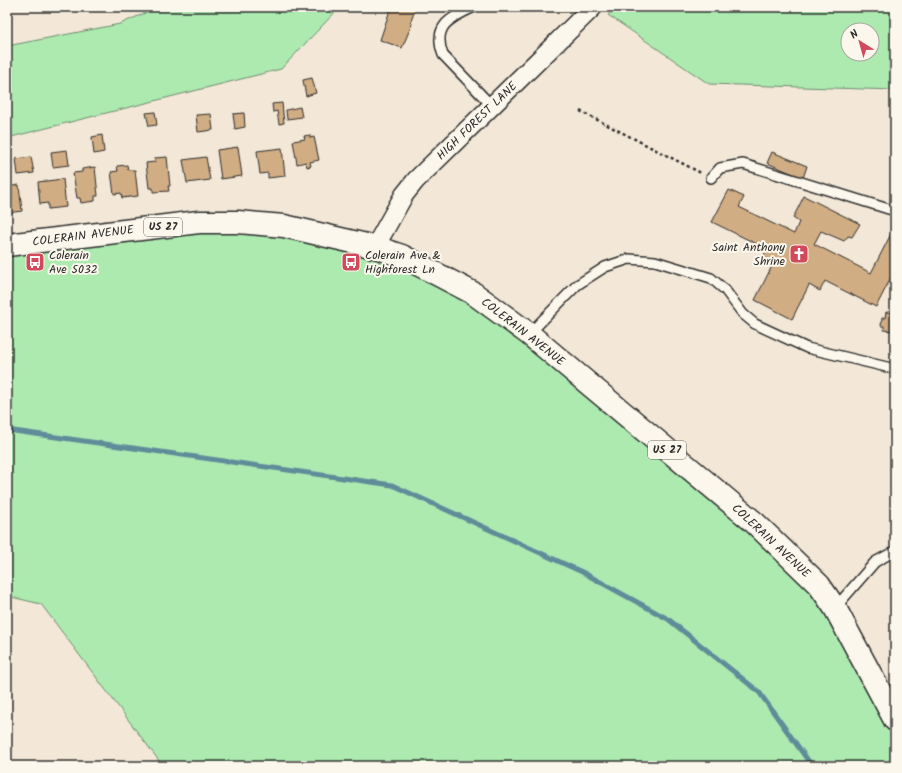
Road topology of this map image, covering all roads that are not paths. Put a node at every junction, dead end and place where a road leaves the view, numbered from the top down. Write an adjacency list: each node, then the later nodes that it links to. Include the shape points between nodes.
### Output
1 (474, 7): 3 (lane, via 445,23 440,35 440,46 443,55)
2 (594, 7): 3 (street, HIGH FOREST LANE)
3 (492, 106): 7 (street, HIGH FOREST LANE, via 408,190)
4 (711, 178): 5 (lane, via 720,168 743,164)
5 (895, 211)
6 (7, 245): 7 (main road, COLERAIN AVENUE / US 27, via 199,222 238,222 284,226)
7 (375, 247): 8 (main road, COLERAIN AVENUE / US 27, via 402,256 473,293)
8 (529, 334): 9 (lane, via 577,285 605,267 629,259 656,261 711,278 726,290 743,314 755,324 800,345); 11 (main road, COLERAIN AVENUE / US 27, via 755,523 819,585)
9 (895, 369)
10 (895, 551): 11 (lane, via 875,562)
11 (835, 608): 12 (main road, COLERAIN AVENUE / US 27)
12 (895, 720)

